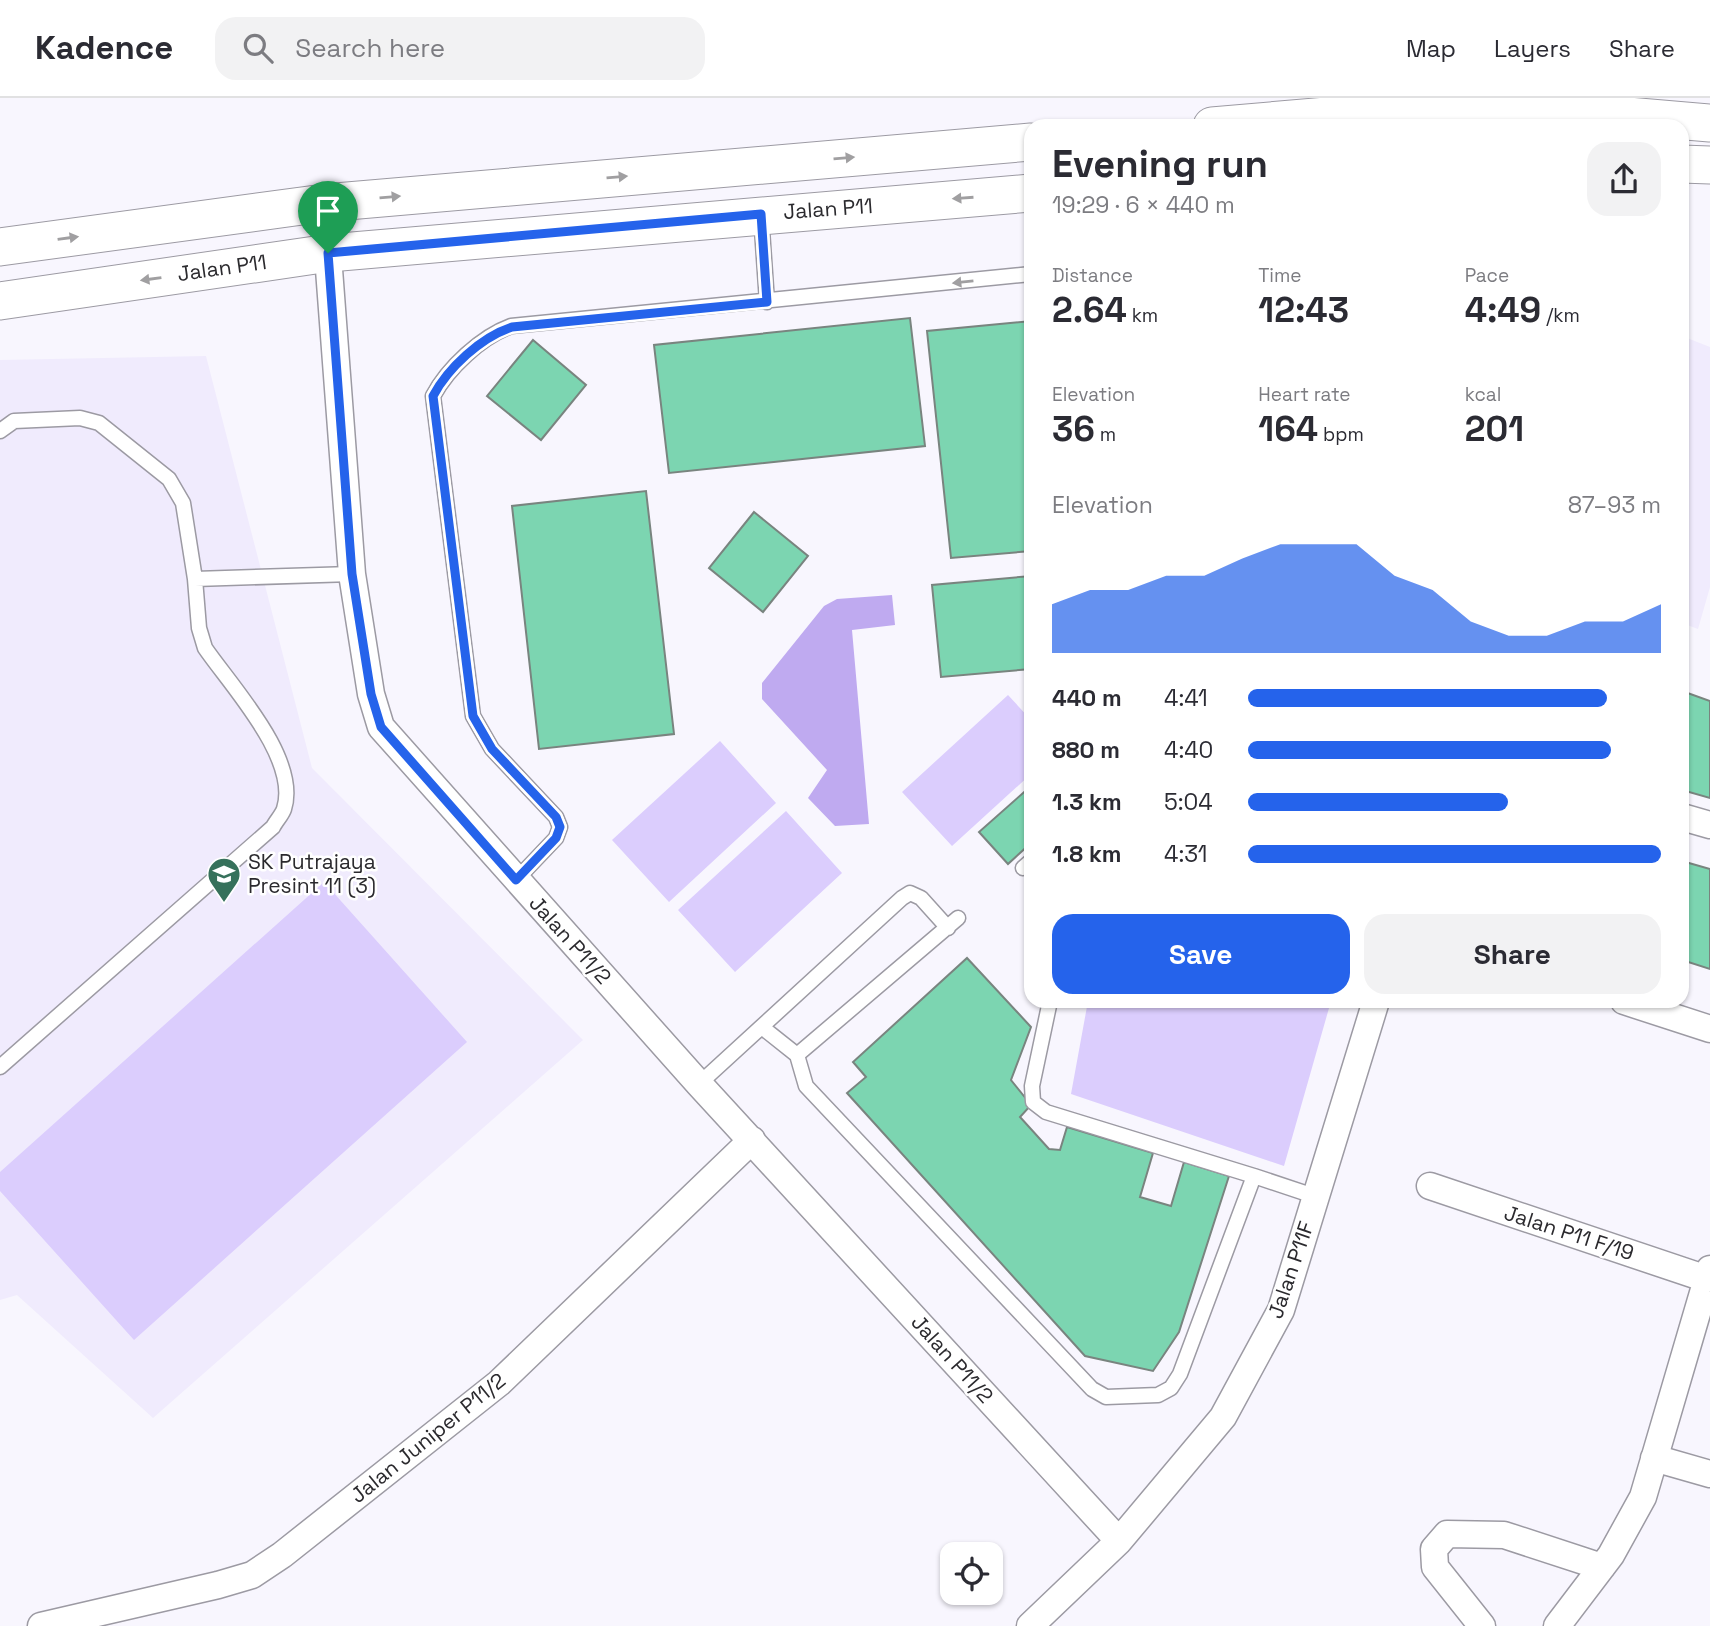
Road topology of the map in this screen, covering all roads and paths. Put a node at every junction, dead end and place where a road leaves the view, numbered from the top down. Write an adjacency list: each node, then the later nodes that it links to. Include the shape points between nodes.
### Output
1 (1473, 109): 2 (main road); 3 (main road)
2 (1319, 119)
3 (1642, 119)
4 (1689, 122): 5 (main road)
5 (1710, 123)
6 (1024, 143): 10 (main road, one-way to 6)
7 (1689, 164): 8 (main road)
8 (1710, 165)
9 (1024, 194): 11 (main road, Jalan P11, one-way to 11)
10 (324, 202): 12 (main road, one-way to 10); 13 (street, Jalan P11/2)
11 (761, 214): 13 (main road, Jalan P11); 16 (lane)
12 (0, 247)
13 (328, 253): 15 (main road, Jalan P11, one-way to 15); 18 (street, Jalan P11/2)
14 (1024, 275): 16 (lane, one-way to 16)
15 (0, 301)
16 (767, 302): 22 (lane, via 512,327 492,333 441,381 433,396 473,716 492,749 556,817 560,827 556,838)
17 (0, 431): 19 (lane, via 14,421 80,418 100,422 169,479 183,503)
18 (352, 574): 19 (lane); 22 (street, Jalan P11/2, via 371,694 381,727)
19 (195, 579): 29 (lane, via 205,648 279,753 286,791 284,809 273,827)
20 (1689, 819): 21 (street)
21 (1710, 825)
22 (516, 880): 30 (street, Jalan P11/2)
23 (1049, 1008): 32 (lane, via 1032,1086 1033,1102 1046,1112)
24 (1374, 1008): 34 (street, Jalan P11F)
25 (1646, 1008): 27 (street)
26 (763, 1028): 28 (lane); 28 (lane, via 910,893 953,923); 30 (lane)
27 (1710, 1029)
28 (797, 1055): 32 (lane, via 806,1086 1081,1377 1106,1397 1158,1395 1171,1388)
29 (0, 1067)
30 (699, 1084): 31 (street, Jalan P11/2)
31 (752, 1140): 38 (street, Jalan P11/2); 40 (street, Jalan Juniper P11/2, via 499,1383 282,1555 252,1575 218,1586)
32 (1254, 1176): 34 (lane)
33 (1430, 1186): 35 (street, Jalan P11 F/19)
34 (1317, 1197): 38 (street, Jalan P11F, via 1281,1310 1223,1418)
35 (1709, 1274): 36 (street)
36 (1654, 1458): 37 (street); 39 (street, via 1643,1497)
37 (1710, 1474)
38 (1119, 1541): 41 (street, Jalan P11F)
39 (1602, 1567): 42 (street, via 1504,1535 1447,1534 1434,1549 1435,1567); 43 (street)
40 (41, 1626)
41 (1030, 1626)
42 (1482, 1626)
43 (1557, 1626)

